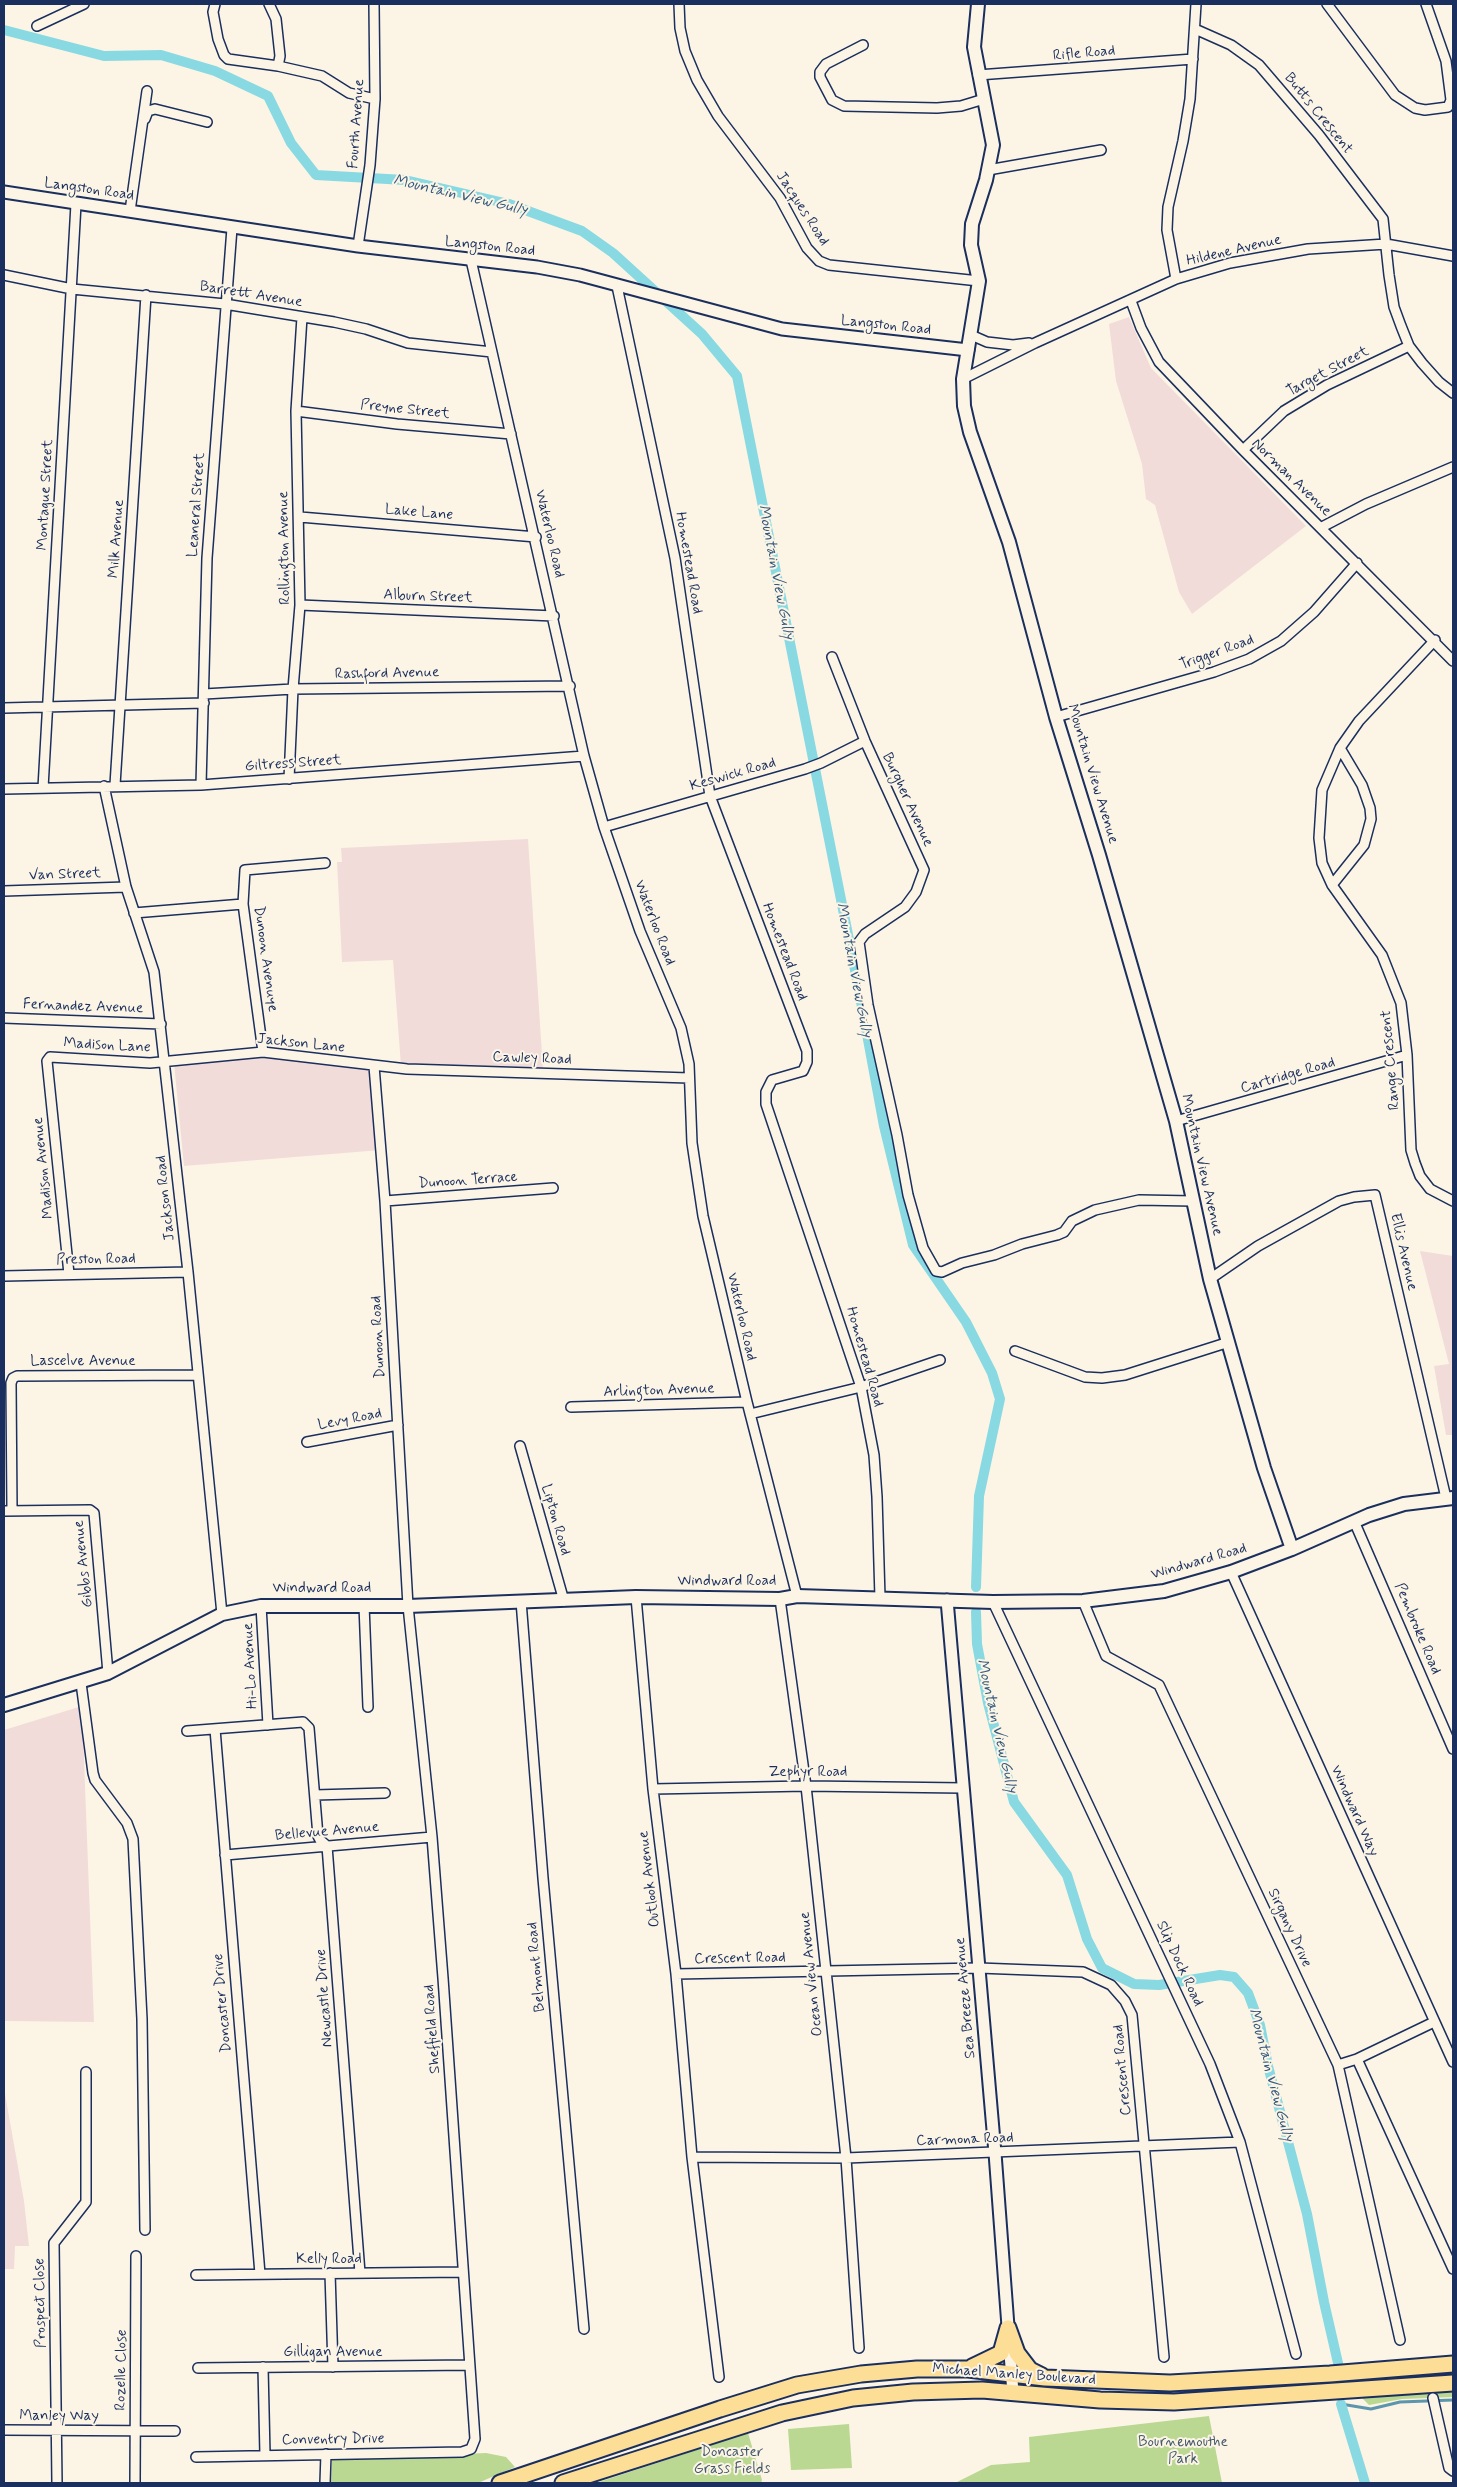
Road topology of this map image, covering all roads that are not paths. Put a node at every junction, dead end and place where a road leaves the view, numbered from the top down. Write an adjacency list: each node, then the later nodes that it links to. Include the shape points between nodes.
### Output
1 (84, 4): 10 (street)
2 (215, 4): 14 (street, via 213,12 218,39 228,59)
3 (269, 4): 14 (street, via 276,19)
4 (374, 4): 17 (street, Fourth Avenue)
5 (679, 4): 34 (street, Jacques Road, via 685,52 697,80 718,116 780,198 807,248 819,261 829,265)
6 (979, 4): 15 (main road, Mountain View Avenue, via 974,47)
7 (1196, 4): 11 (street)
8 (1327, 4): 19 (street, via 1395,95 1415,108)
9 (1426, 4): 19 (street, via 1446,61)
10 (37, 26)
11 (1195, 29): 13 (street); 28 (street, Butts Crescent, via 1231,45 1259,65 1319,135 1383,219)
12 (863, 45): 18 (street, via 826,64 820,72 832,100 844,106 937,108)
13 (1193, 59): 15 (street, Rifle Road); 33 (street, via 1183,141 1168,207 1167,230)
14 (278, 66): 17 (street, via 322,76 349,94)
15 (978, 75): 18 (main road, Mountain View Avenue)
16 (147, 91): 21 (street)
17 (375, 99): 29 (street, Fourth Avenue, via 370,165)
18 (984, 100): 23 (main road, Mountain View Avenue, via 993,145)
19 (1451, 108)
20 (207, 122): 21 (street, via 155,109 148,111)
21 (142, 124): 26 (street)
22 (1101, 150): 23 (street)
23 (988, 170): 34 (main road, Mountain View Avenue, via 972,224 971,245)
24 (4, 192): 25 (street, Langston Road)
25 (76, 204): 26 (street, Langston Road); 36 (street, Montague Street)
26 (130, 211): 27 (street, Langston Road)
27 (232, 228): 29 (street, Langston Road); 39 (street, Leaneral Street)
28 (1386, 244): 30 (street, Hildene Avenue); 33 (street, Hildene Avenue, via 1308,249 1230,263); 43 (street, Butts Crescent, via 1394,307)
29 (358, 246): 31 (street, Langston Road)
30 (1453, 256)
31 (471, 260): 35 (street, Langston Road, via 537,267); 45 (street, Waterloo Road)
32 (4, 275): 36 (street, Barrett Avenue)
33 (1176, 279): 38 (street, Hildene Avenue)
34 (979, 282): 41 (main road, Mountain View Avenue)
35 (617, 286): 44 (street, Langston Road, via 782,329); 77 (street, Homestead Road, via 675,558)
36 (72, 289): 37 (street, Barrett Avenue); 65 (street, Montague Street)
37 (146, 295): 39 (street, Barrett Avenue); 64 (street, Milk Avenue)
38 (1131, 301): 42 (street, Hildene Avenue); 50 (street, Norman Avenue, via 1159,362)
39 (225, 304): 40 (street, Barrett Avenue); 63 (street, Leaneral Street, via 207,558)
40 (302, 317): 45 (street, Barrett Avenue, via 366,329 408,342); 48 (street, Rollington Avenue)
41 (971, 335): 42 (street, Hildene Avenue, via 987,342); 44 (main road, Mountain View Avenue)
42 (1034, 343): 46 (street, Hildene Avenue)
43 (1409, 346): 47 (street, Butts Crescent, via 1438,382); 50 (street, Target Street, via 1327,385 1291,407)
44 (968, 350): 46 (main road, Mountain View Avenue)
45 (492, 352): 49 (street, Waterloo Road)
46 (964, 379): 67 (main road, Mountain View Avenue, via 964,406 970,432 1009,542)
47 (1453, 393)
48 (296, 411): 49 (street, Preyne Street); 52 (street, Rollington Avenue)
49 (511, 434): 54 (street, Waterloo Road)
50 (1243, 450): 53 (street, Norman Avenue)
51 (1453, 467): 53 (street, via 1366,504)
52 (300, 517): 54 (street, Lake Lane); 56 (street, Rollington Avenue)
53 (1322, 527): 55 (street, Norman Avenue)
54 (536, 537): 57 (street, Waterloo Road)
55 (1358, 564): 58 (street, Norman Avenue); 67 (street, Trigger Road, via 1314,612 1281,641 1249,659)
56 (300, 606): 57 (street, Alburn Street); 62 (street, Rollington Avenue)
57 (554, 616): 61 (street, Waterloo Road)
58 (1435, 640): 60 (street, Norman Avenue); 69 (street, Range Crescent, via 1359,721)
59 (832, 657): 68 (street, Burgher Avenue)
60 (1453, 661)
61 (570, 686): 62 (street, Rashford Avenue); 70 (street, Waterloo Road)
62 (293, 689): 63 (street, Rashford Avenue); 71 (street, Rollington Avenue)
63 (204, 699): 64 (street, Rashford Avenue); 73 (street, Leaneral Street)
64 (120, 705): 65 (street, Rashford Avenue); 72 (street, Milk Avenue)
65 (48, 707): 66 (street, Rashford Avenue); 75 (street, Montague Street)
66 (4, 708)
67 (1056, 717): 93 (main road, Mountain View Avenue, via 1100,855)
68 (865, 740): 77 (street, Keswick Road, via 805,769); 96 (street, Burgher Avenue, via 924,870 916,892 905,906 865,934 859,942 868,1005 912,1210 923,1248 936,1271 942,1272 1057,1235 1064,1232 1072,1221 1095,1210 1139,1200)
69 (1340, 748): 80 (street, Range Crescent, via 1322,790 1319,829 1322,863); 80 (street, via 1362,785 1371,820 1364,845)
70 (584, 756): 71 (street, Giltress Street); 78 (street, Waterloo Road)
71 (290, 779): 73 (street, Giltress Street)
72 (115, 785): 73 (street, Giltress Street); 74 (street, Giltress Street)
73 (201, 785)
74 (104, 786): 75 (street, Giltress Street); 81 (street, Jackson Road)
75 (43, 788): 76 (street, Giltress Street)
76 (4, 789)
77 (710, 796): 78 (street, Keswick Road); 106 (street, Homestead Road, via 807,1051 808,1062 803,1071 772,1080 766,1092 766,1104)
78 (604, 827): 92 (street, Waterloo Road, via 640,931 681,1028 690,1064)
79 (325, 863): 83 (street, Dunoon Avenuye, via 245,870)
80 (1332, 886): 88 (street, Range Crescent, via 1382,955 1401,1003)
81 (126, 887): 82 (street, Van Street); 84 (street, Jackson Road)
82 (4, 891)
83 (243, 904): 84 (street); 87 (street, Dunoon Avenuye)
84 (134, 913): 86 (street, Jackson Road, via 154,972)
85 (4, 1018): 86 (street, Fernandez Avenue)
86 (161, 1024): 90 (street, Jackson Road)
87 (264, 1052): 90 (street, Jackson Lane); 91 (street, Jackson Lane)
88 (1407, 1055): 93 (street, Cartridge Road); 97 (street, Range Crescent, via 1411,1150 1415,1163 1430,1190)
89 (48, 1058): 90 (street, Madison Lane); 99 (street, Madison Avenue)
90 (166, 1062): 98 (street, Jackson Road)
91 (374, 1066): 92 (street, Cawley Road); 95 (street, Dunoon Road)
92 (689, 1078): 107 (street, Waterloo Road, via 692,1144 703,1216)
93 (1176, 1122): 96 (main road, Mountain View Avenue)
94 (553, 1188): 95 (street, Dunoon Terrace)
95 (385, 1201): 110 (street, Dunoon Road)
96 (1193, 1201): 101 (main road, Mountain View Avenue)
97 (1453, 1201)
98 (188, 1272): 99 (street, Preston Road); 105 (street, Jackson Road)
99 (68, 1274): 100 (street, Preston Road)
100 (4, 1276)
101 (1210, 1279): 102 (main road, Mountain View Avenue); 113 (street, Ellis Avenue, via 1258,1246 1339,1201 1375,1195)
102 (1229, 1342): 103 (street, via 1125,1375 1102,1378 1085,1377); 116 (main road, Mountain View Avenue, via 1264,1468)
103 (1015, 1352)
104 (940, 1360): 106 (street)
105 (198, 1375): 114 (street, Lascelve Avenue, via 13,1378); 130 (street, Jackson Road)
106 (861, 1387): 109 (street); 120 (street, Homestead Road, via 874,1455)
107 (747, 1402): 108 (street, Arlington Avenue); 109 (street, Waterloo Road)
108 (571, 1407)
109 (750, 1414): 118 (street, Waterloo Road)
110 (398, 1425): 111 (street, Levy Road); 129 (street, Dunoon Road)
111 (307, 1442)
112 (520, 1446): 124 (street, Lipton Road)
113 (1449, 1498): 115 (main road, Windward Road, via 1404,1504)
114 (8, 1511): 131 (street, Gibbs Avenue, via 90,1510 94,1513)
115 (1354, 1521): 116 (main road, Windward Road); 138 (street, Pembroke Road)
116 (1292, 1549): 117 (main road, Windward Road)
117 (1231, 1572): 125 (main road, Windward Road, via 1164,1591); 150 (street, Windward Way)
118 (798, 1596): 120 (main road, Windward Road); 121 (main road, Windward Road)
119 (636, 1597): 121 (main road, Windward Road); 124 (main road, Windward Road); 141 (street, Outlook Avenue)
120 (880, 1598): 122 (main road, Windward Road)
121 (780, 1599): 139 (street, Ocean View Avenue)
122 (947, 1600): 126 (main road, Windward Road); 140 (street, Sea Breeze Avenue)
123 (521, 1601): 124 (main road, Windward Road); 129 (main road, Windward Road); 169 (street, Belmont Road)
124 (564, 1601)
125 (1083, 1601): 126 (main road, Windward Road); 153 (street, Sirgany Drive, via 1106,1656 1160,1685)
126 (993, 1602): 155 (street, Slip Dock Road, via 1176,1988)
127 (364, 1605): 128 (main road, Windward Road); 129 (main road, Windward Road); 134 (street)
128 (261, 1606): 130 (main road, Windward Road); 135 (street, Hi-Lo Avenue)
129 (408, 1606): 144 (street, Sheffield Road)
130 (222, 1614): 131 (main road, Windward Road)
131 (108, 1673): 132 (main road, Windward Road)
132 (81, 1683): 133 (main road, Windward Road); 160 (street, via 95,1780 127,1823 133,1840 142,2019)
133 (4, 1705)
134 (368, 1707)
135 (268, 1725): 136 (street); 143 (street, Newcastle Drive, via 307,1724)
136 (215, 1729): 137 (street); 146 (street, Doncaster Drive)
137 (187, 1731)
138 (1453, 1749)
139 (806, 1786): 140 (street, Zephyr Road); 141 (street, Zephyr Road); 148 (street, Ocean View Avenue)
140 (963, 1788): 147 (street, Sea Breeze Avenue)
141 (653, 1789): 149 (street, Outlook Avenue)
142 (385, 1793): 143 (street)
143 (315, 1795): 145 (street, Newcastle Drive, via 318,1836)
144 (432, 1837): 145 (street, Bellevue Avenue); 163 (street, Sheffield Road)
145 (327, 1846): 146 (street, Bellevue Avenue); 165 (street, Newcastle Drive)
146 (225, 1854): 167 (street, Doncaster Drive)
147 (979, 1968): 148 (street, Crescent Road); 156 (street, Crescent Road, via 1083,1972 1111,1985 1126,2001 1132,2015); 157 (street, Sea Breeze Avenue)
148 (826, 1970): 149 (street, Crescent Road); 159 (street, Ocean View Avenue)
149 (676, 1974): 158 (street, Outlook Avenue)
150 (1434, 2022): 151 (street); 152 (street, Windward Way)
151 (1356, 2059): 153 (street); 162 (street)
152 (1453, 2062)
153 (1338, 2065): 170 (street, Sirgany Drive)
154 (86, 2072): 187 (street, Prospect Close, via 86,2202 54,2243)
155 (1240, 2142): 156 (street, Carmona Road); 172 (street, Slip Dock Road)
156 (1143, 2148): 157 (street, Carmona Road); 173 (street, Crescent Road)
157 (995, 2153): 159 (street, Carmona Road); 168 (street, Sea Breeze Avenue)
158 (692, 2157): 159 (street, Carmona Road); 181 (street, Outlook Avenue)
159 (846, 2158): 171 (street, Ocean View Avenue)
160 (146, 2230)
161 (136, 2256): 189 (street, Rozelle Close)
162 (1453, 2269)
163 (462, 2272): 165 (street, Kelly Road); 175 (street, Sheffield Road)
164 (330, 2273): 165 (street, Kelly Road); 167 (street, Kelly Road); 176 (street)
165 (360, 2273)
166 (196, 2274): 167 (street, Kelly Road)
167 (260, 2274)
168 (1008, 2328): 179 (highway, via 1001,2353); 180 (street, Sea Breeze Avenue); 182 (highway, via 1017,2354 1030,2370)
169 (584, 2330)
170 (1400, 2340)
171 (859, 2348)
172 (1296, 2354)
173 (1164, 2357)
174 (1453, 2364): 182 (highway, Michael Manley Boulevard, via 1170,2383)
175 (469, 2365): 176 (street, Gilligan Avenue); 190 (street, Sheffield Road, via 475,2439)
176 (333, 2366): 177 (street, Gilligan Avenue)
177 (263, 2367): 178 (street, Gilligan Avenue); 192 (street)
178 (198, 2368)
179 (968, 2368): 180 (highway, Michael Manley Boulevard); 198 (highway, Michael Manley Boulevard, via 861,2374 797,2385)
180 (1012, 2373): 182 (highway, Michael Manley Boulevard); 184 (street, Sea Breeze Avenue)
181 (719, 2377)
182 (1045, 2378)
183 (1453, 2383): 184 (highway, Michael Manley Boulevard, via 1174,2402)
184 (1013, 2393): 199 (highway, Michael Manley Boulevard, via 982,2390 913,2392 836,2402 782,2413)
185 (1433, 2398): 194 (street, via 1449,2468)
186 (4, 2430): 187 (street, Manley Way)
187 (56, 2431): 189 (street, Manley Way); 195 (street, Prospect Close)
188 (175, 2431): 189 (street, Manley Way)
189 (135, 2432): 196 (street, Rozelle Close)
190 (471, 2450): 191 (street, Conventry Drive)
191 (326, 2454): 192 (street, Conventry Drive); 197 (street)
192 (265, 2455): 193 (street, Conventry Drive)
193 (196, 2457)
194 (1453, 2470)
195 (57, 2483)
196 (136, 2483)
197 (325, 2483)
198 (500, 2483)
199 (563, 2483)

